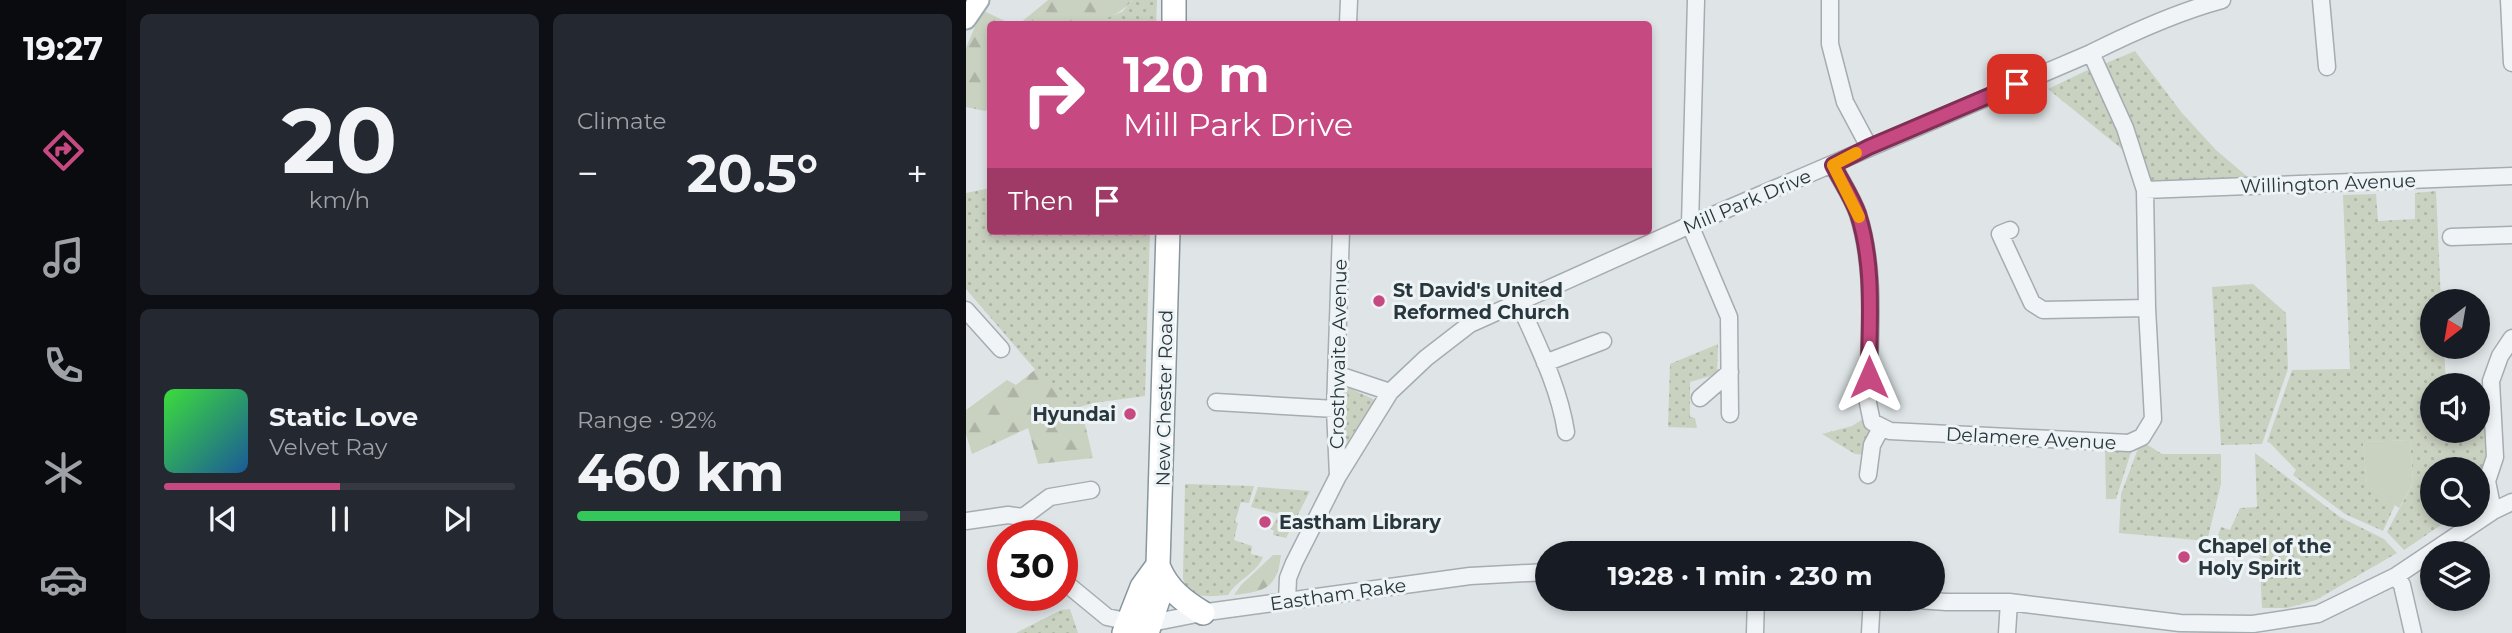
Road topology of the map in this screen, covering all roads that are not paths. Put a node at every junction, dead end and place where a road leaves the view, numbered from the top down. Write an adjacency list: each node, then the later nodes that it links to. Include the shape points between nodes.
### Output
1 (979, 0): 9 (main road)
2 (1174, 0): 10 (highway)
3 (1349, 0): 11 (street)
4 (1696, 0): 19 (street)
5 (1830, 0): 15 (street, via 1830,44 1845,102)
6 (2222, 0): 12 (street, Mill Park Drive, via 2126,35)
7 (2321, 0): 14 (street)
8 (2509, 0): 13 (street)
9 (966, 19)
10 (1174, 21)
11 (1348, 21)
12 (2091, 53): 15 (street, Mill Park Drive); 18 (street, Delamere Avenue, via 2125,128)
13 (2508, 65)
14 (2327, 67)
15 (1869, 147): 16 (street, Mill Park Drive)
16 (1833, 165): 19 (street, Mill Park Drive); 39 (street, via 1857,211 1866,241 1870,271 1868,403 1872,422)
17 (2512, 176): 18 (street, Willington Avenue)
18 (2145, 190): 26 (street, Delamere Avenue)
19 (1690, 225): 25 (street, Mill Park Drive); 32 (street, via 1730,317)
20 (1168, 235): 49 (highway, New Chester Road)
21 (1341, 235): 33 (street, Crosthwaite Avenue)
22 (1999, 235): 26 (street, via 2032,303 2043,310)
23 (2512, 235): 24 (street)
24 (2451, 237)
25 (1518, 301): 31 (street); 34 (street, Mill Park Drive, via 1470,324)
26 (2147, 309): 39 (street, Delamere Avenue, via 2153,419 2142,437 2129,443)
27 (966, 310): 30 (street)
28 (2512, 338): 45 (street, via 2491,381 2495,457 2487,481)
29 (1603, 341): 31 (street)
30 (1001, 349)
31 (1545, 363): 40 (street, via 1563,409)
32 (1730, 372): 35 (street); 38 (street)
33 (1336, 374): 34 (street); 37 (street, Crosthwaite Avenue)
34 (1390, 392): 42 (street, Mill Park Drive)
35 (1699, 398)
36 (1216, 402): 37 (street)
37 (1335, 409): 42 (street, Crosthwaite Avenue)
38 (1730, 414)
39 (1881, 428): 41 (street, via 1872,445)
40 (1566, 432)
41 (1868, 475)
42 (1338, 476): 53 (street, Mill Park Drive, via 1294,563)
43 (1091, 490): 46 (street, via 1050,497)
44 (2512, 502): 45 (street)
45 (2493, 511): 51 (street)
46 (1023, 517): 47 (street); 48 (street)
47 (1024, 520)
48 (966, 521)
49 (1158, 565): 58 (highway); 59 (highway, New Chester Road, via 1159,595)
50 (1535, 573): 53 (street, Eastham Rake, via 1470,576)
51 (2396, 576): 55 (street, via 2318,614 2253,624 2180,623); 63 (street)
52 (1078, 594): 59 (street, via 1102,614)
53 (1287, 600): 58 (street, Eastham Rake)
54 (1945, 602): 55 (street)
55 (2009, 602): 62 (street)
56 (1756, 611): 60 (street)
57 (1871, 611): 61 (street)
58 (1189, 621): 59 (street, Eastham Rake)
59 (1138, 628)
60 (1755, 633)
61 (1870, 633)
62 (2007, 633)
63 (2413, 633)

